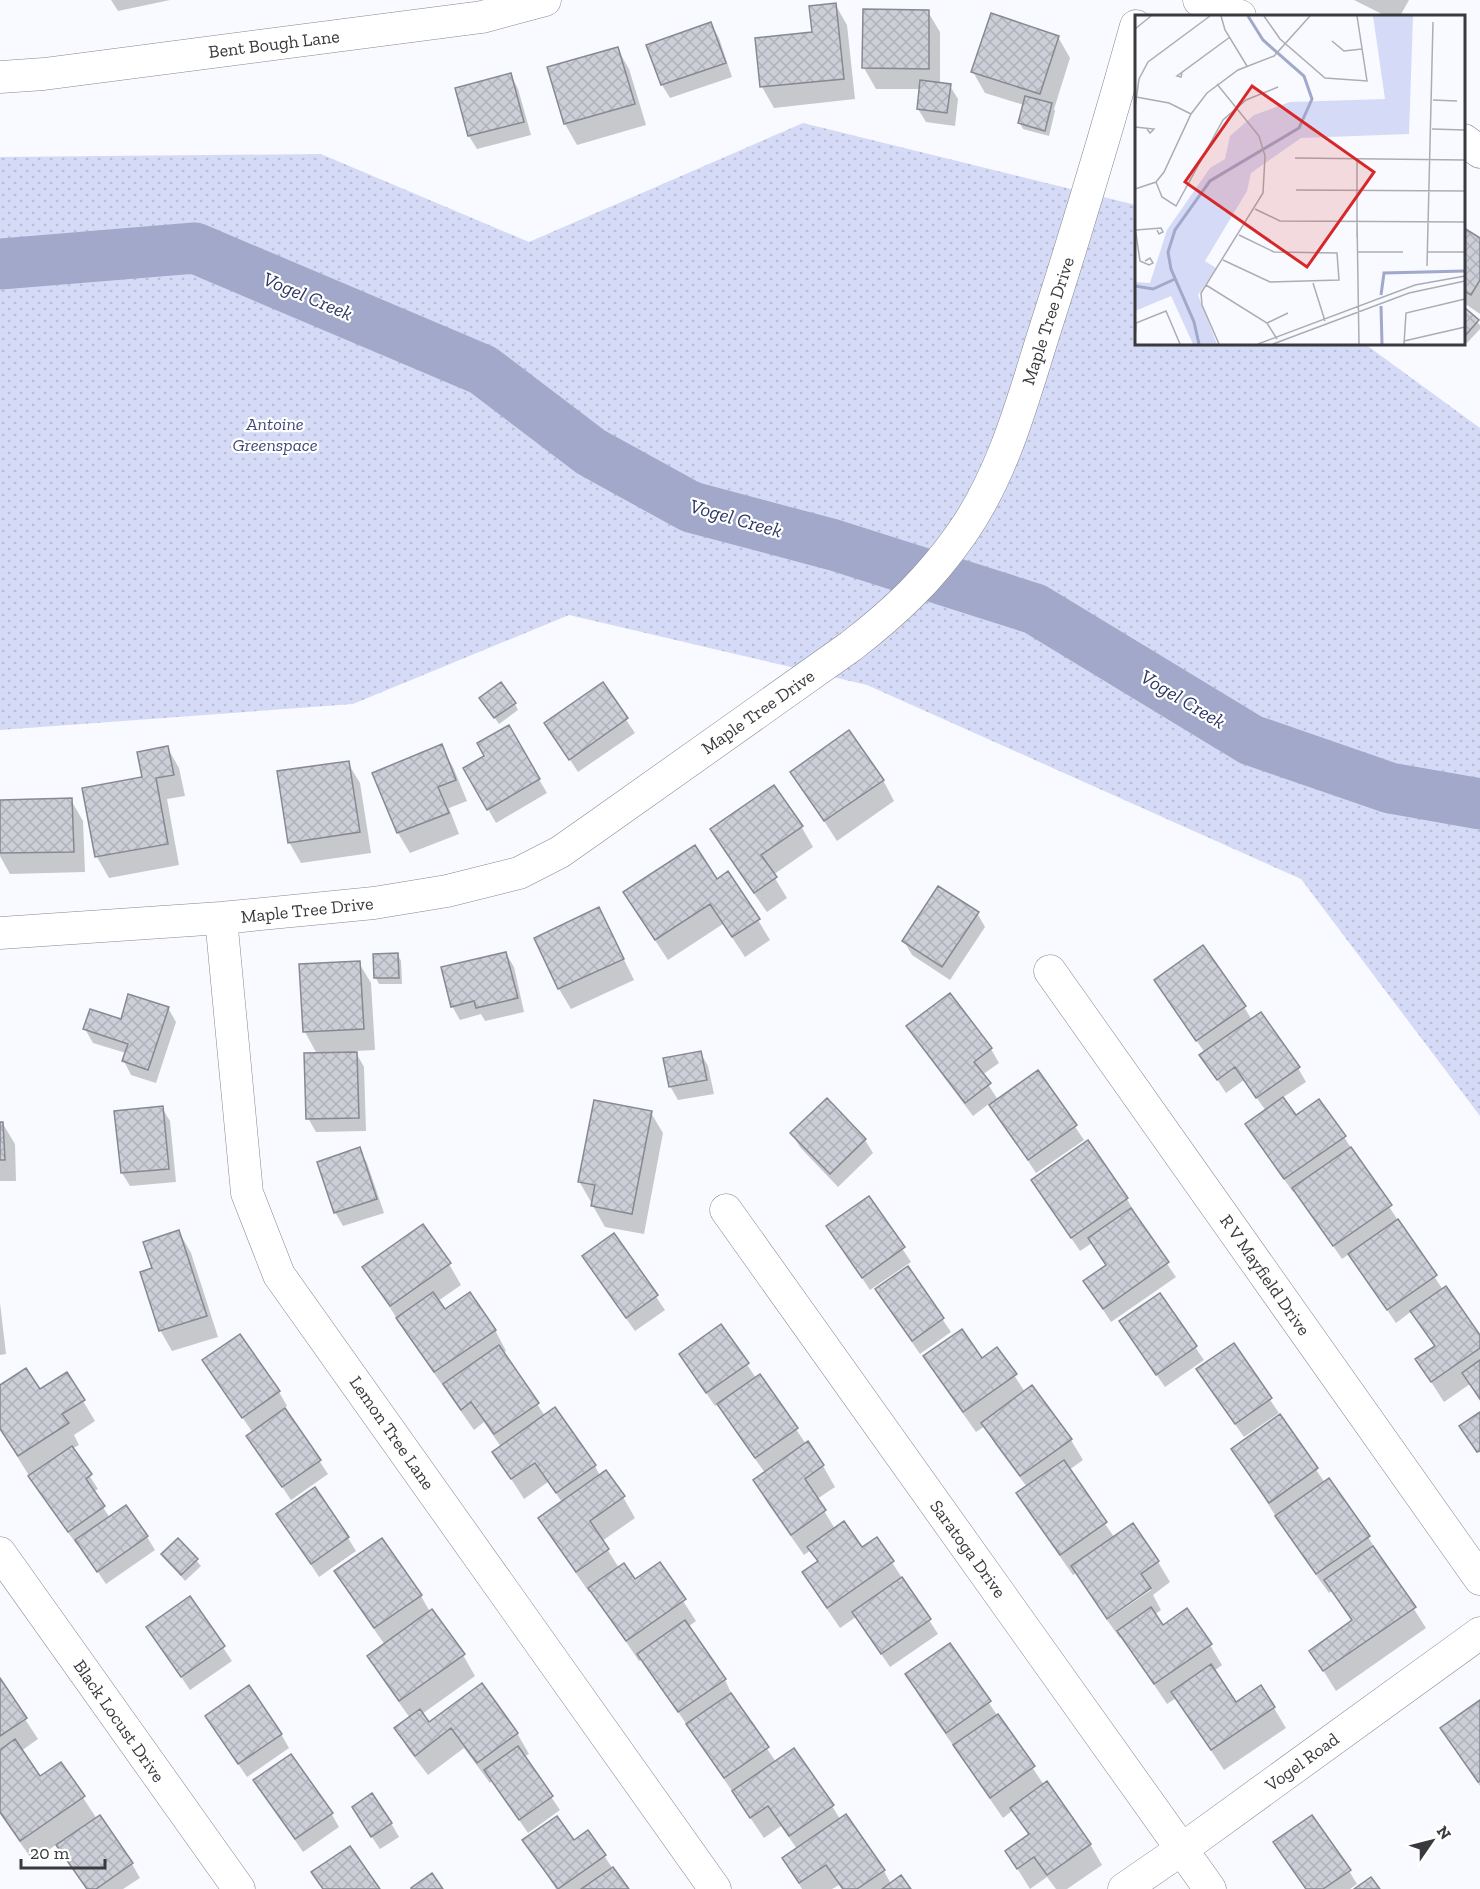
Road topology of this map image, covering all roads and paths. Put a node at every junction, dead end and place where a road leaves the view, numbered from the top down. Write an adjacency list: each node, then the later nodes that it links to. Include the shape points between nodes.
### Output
1 (545, 0): 7 (street, Bent Bough Lane, via 482,16)
2 (1144, 0): 4 (street)
3 (1199, 0): 5 (street)
4 (1139, 15)
5 (1237, 15)
6 (1135, 33): 10 (street, Maple Tree Drive, via 1081,219 1012,433 992,482 963,532 922,585 851,646 569,845 519,873 447,891 374,903)
7 (0, 77)
8 (1465, 141): 9 (street)
9 (1480, 152)
10 (221, 918): 11 (street, Maple Tree Drive); 19 (street, Lemon Tree Lane, via 247,1193 279,1275)
11 (0, 933)
12 (1050, 971): 15 (street, R V Mayfield Drive)
13 (726, 1210): 17 (street, Saratoga Drive)
14 (0, 1553): 18 (street, Black Locust Drive)
15 (1480, 1579)
16 (1480, 1633): 17 (street, Vogel Road)
17 (1182, 1849): 20 (street, Vogel Road); 21 (street, Saratoga Drive)
18 (239, 1889)
19 (715, 1889)
20 (1124, 1889)
21 (1210, 1889)

